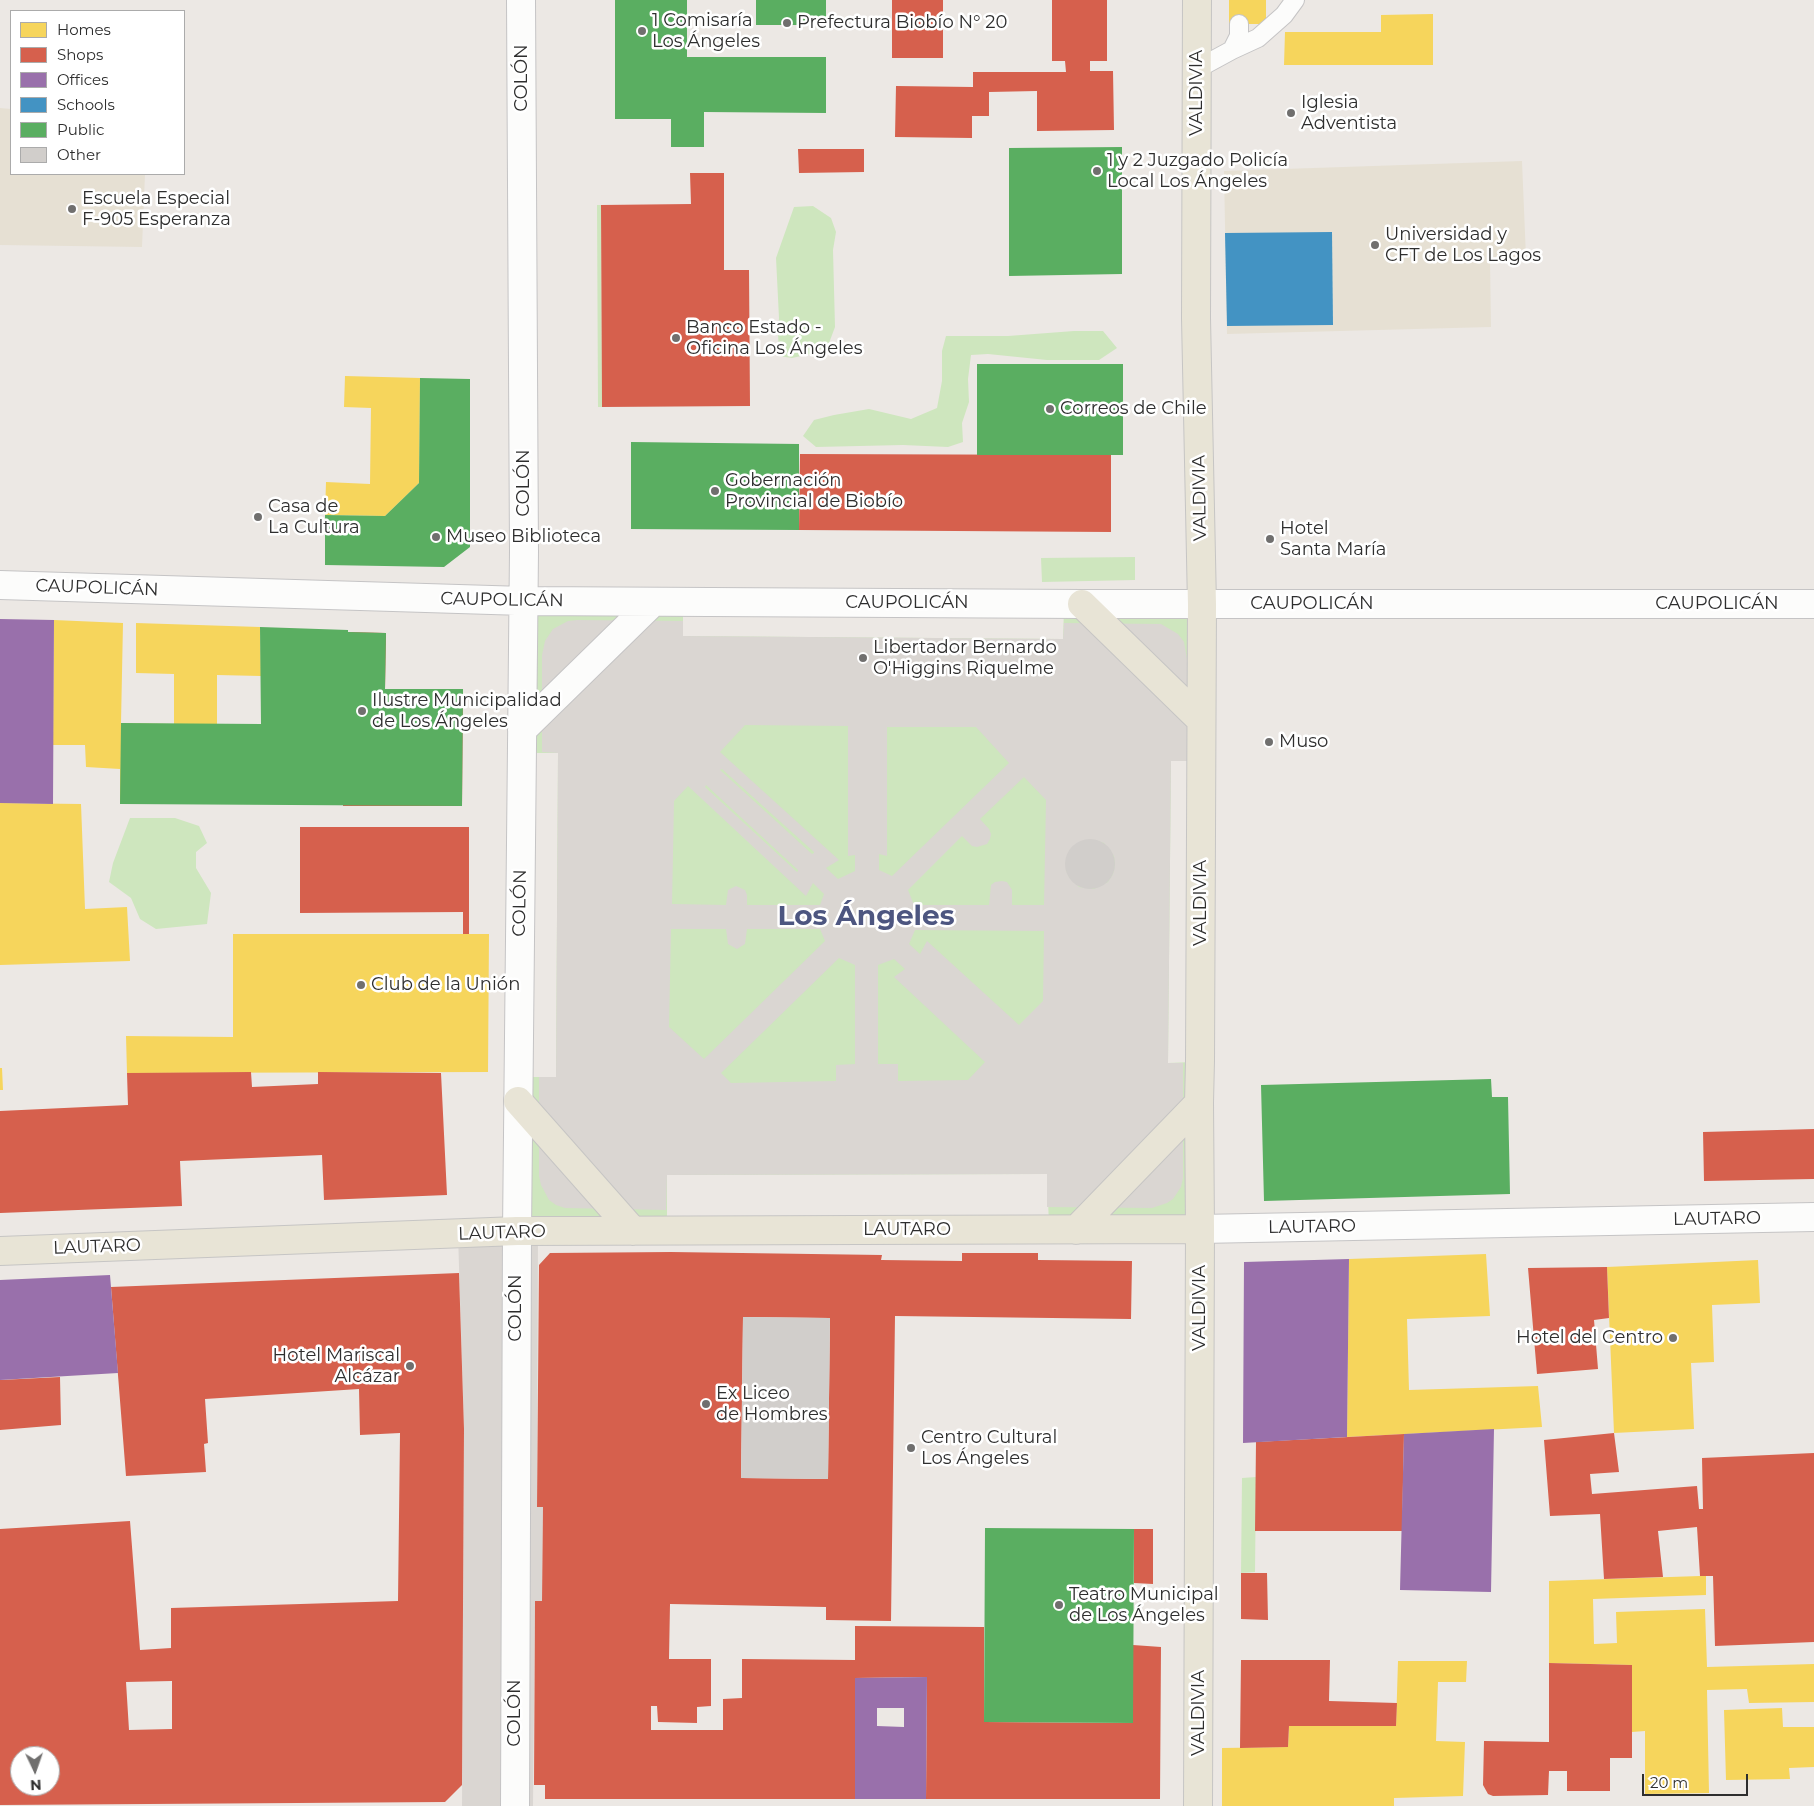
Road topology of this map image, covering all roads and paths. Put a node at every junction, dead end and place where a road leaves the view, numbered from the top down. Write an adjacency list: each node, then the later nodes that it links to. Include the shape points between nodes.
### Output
1 (522, 0): 8 (street, COLÓN)
2 (1197, 0): 6 (main road, VALDIVIA)
3 (1295, 0): 5 (lane, via 1258,38)
4 (1239, 24): 5 (lane, via 1239,36)
5 (1232, 50): 6 (lane)
6 (1197, 70): 12 (main road, VALDIVIA, via 1196,318)
7 (0, 585): 8 (street, CAUPOLICÁN)
8 (524, 601): 9 (street, CAUPOLICÁN); 14 (street, COLÓN)
9 (653, 602): 10 (street, CAUPOLICÁN); 14 (street)
10 (1082, 604): 12 (street, CAUPOLICÁN); 13 (main road)
11 (1814, 604): 12 (street, CAUPOLICÁN)
12 (1202, 605): 13 (main road, VALDIVIA)
13 (1202, 720): 16 (main road, VALDIVIA)
14 (522, 730): 15 (street, COLÓN)
15 (518, 1100): 20 (street, COLÓN); 21 (main road)
16 (1199, 1103): 18 (main road, VALDIVIA); 19 (main road)
17 (1814, 1217): 18 (street, LAUTARO)
18 (1200, 1229): 19 (main road, LAUTARO); 24 (main road, VALDIVIA)
19 (1076, 1230): 21 (main road, LAUTARO)
20 (516, 1231): 21 (main road, LAUTARO); 22 (main road, LAUTARO); 23 (street, COLÓN)
21 (633, 1231)
22 (0, 1251)
23 (514, 1806)
24 (1198, 1806)

